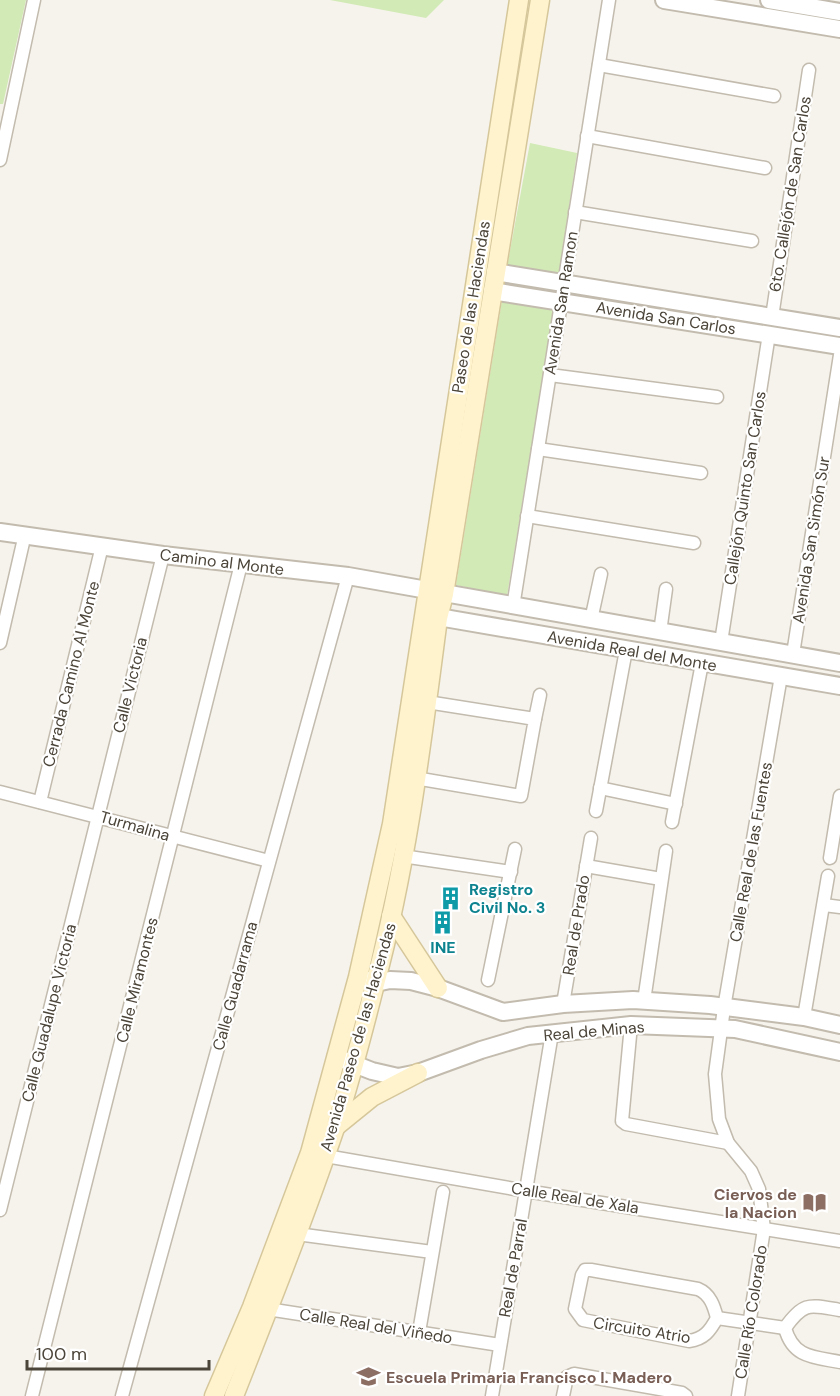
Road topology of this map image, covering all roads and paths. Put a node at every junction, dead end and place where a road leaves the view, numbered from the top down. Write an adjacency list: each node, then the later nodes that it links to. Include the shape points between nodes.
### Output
1 (34, 0): 13 (street)
2 (519, 0): 39 (main road, Paseo de las Haciendas)
3 (540, 0): 17 (main road, Paseo de las Haciendas)
4 (609, 0): 9 (street, Avenida San Ramon)
5 (664, 0): 8 (street)
6 (769, 0): 7 (street)
7 (840, 12)
8 (840, 28)
9 (599, 64): 11 (street); 12 (street, Avenida San Ramon)
10 (809, 70): 21 (street, 6to. Callejón de San Carlos)
11 (774, 96)
12 (587, 136): 14 (street); 15 (street, Avenida San Ramon)
13 (0, 160)
14 (765, 168)
15 (575, 212): 16 (street); 18 (street, Avenida San Ramon)
16 (752, 241)
17 (495, 272): 18 (street, Avenida San Carlos); 19 (main road, Paseo de las Haciendas)
18 (564, 282): 20 (street, Avenida San Ramon); 21 (street, Avenida San Carlos)
19 (492, 291): 20 (street, Avenida San Carlos); 39 (main road, Paseo de las Haciendas)
20 (562, 301): 21 (street, Avenida San Carlos); 25 (street, Avenida San Ramon)
21 (770, 326): 22 (street, Avenida San Carlos); 23 (street, Avenida San Carlos); 44 (street, Callejón Quinto San Carlos)
22 (840, 328)
23 (840, 346)
24 (840, 355): 47 (street, Avenida San Simón Sur)
25 (550, 375): 26 (street); 27 (street, Avenida San Ramon)
26 (717, 397)
27 (538, 448): 28 (street); 29 (street, Avenida San Ramon)
28 (701, 472)
29 (527, 516): 32 (street); 40 (street, Avenida San Ramon)
30 (0, 532): 31 (street, Camino al Monte)
31 (25, 534): 33 (street, Camino al Monte); 45 (street)
32 (694, 543)
33 (102, 546): 34 (street, Camino al Monte); 59 (street, Cerrada Camino Al Monte)
34 (163, 555): 35 (street, Camino al Monte); 62 (street, Calle Victoria)
35 (242, 564): 37 (street, Camino al Monte); 65 (street, Calle Miramontes)
36 (601, 574): 42 (street)
37 (348, 576): 39 (street, Camino al Monte); 71 (street, Calle Guadarrama)
38 (666, 590): 43 (street)
39 (435, 592): 40 (street, Avenida Real del Monte); 41 (main road, Avenida Paseo de las Haciendas)
40 (513, 607): 42 (street, Avenida Real del Monte)
41 (431, 616): 46 (street, Avenida Real del Monte); 53 (main road, Avenida Paseo de las Haciendas); 79 (main road, Avenida Paseo de las Haciendas, via 392,824)
42 (591, 620): 43 (street, Avenida Real del Monte)
43 (660, 632): 44 (street, Avenida Real del Monte)
44 (722, 642): 47 (street, Avenida Real del Monte)
45 (0, 643)
46 (626, 650): 48 (street, Avenida Real del Monte); 56 (street)
47 (793, 654): 49 (street, Avenida Real del Monte)
48 (702, 663): 50 (street, Avenida Real del Monte); 60 (street)
49 (840, 663)
50 (781, 676): 51 (street, Avenida Real del Monte); 85 (street, Calle Real de las Fuentes)
51 (840, 686)
52 (540, 695): 54 (street)
53 (427, 702): 54 (street); 55 (main road, Avenida Paseo de las Haciendas)
54 (535, 719): 55 (street, via 520,801)
55 (415, 778): 69 (main road, Avenida Paseo de las Haciendas)
56 (600, 788): 60 (street); 61 (street)
57 (0, 792): 59 (street, Turmalina)
58 (840, 796): 64 (street)
59 (40, 802): 62 (street, Turmalina)
60 (675, 804): 63 (street)
61 (596, 811)
62 (98, 816): 65 (street, Turmalina); 100 (street, Calle Guadalupe Victoria)
63 (672, 822)
64 (838, 826): 70 (street)
65 (173, 837): 71 (street, Turmalina); 113 (street, Calle Miramontes)
66 (591, 838): 72 (street)
67 (515, 849): 73 (street)
68 (666, 851): 75 (street)
69 (402, 856): 73 (street); 78 (main road, Avenida Paseo de las Haciendas)
70 (830, 858)
71 (269, 861): 114 (street, Calle Guadarrama)
72 (586, 866): 75 (street, Real de Prado); 84 (street, Real de Prado)
73 (511, 872): 80 (street)
74 (828, 876): 76 (street)
75 (661, 879): 83 (street)
76 (824, 905): 77 (street); 86 (street)
77 (840, 907)
78 (391, 916): 81 (main road, Avenida Paseo de las Haciendas); 82 (main road)
79 (358, 977): 81 (street); 92 (main road, Avenida Paseo de las Haciendas)
80 (488, 980)
81 (376, 983): 82 (street, Real de Minas, via 411,981); 93 (main road, Avenida Paseo de las Haciendas)
82 (438, 988): 84 (street, Real de Minas, via 503,1012)
83 (644, 1001): 84 (street, Real de Minas); 85 (street, Real de Minas)
84 (563, 1004)
85 (724, 1008): 86 (street, Real de Minas); 89 (street, Calle Real de las Fuentes)
86 (804, 1017): 88 (street, Real de Minas)
87 (631, 1025): 89 (street, Real de Minas); 90 (street, Real de Minas); 96 (street, via 622,1121)
88 (840, 1025)
89 (722, 1029): 91 (street, Real de Minas); 96 (street, Calle Real de las Fuentes, via 716,1094 719,1119)
90 (552, 1033): 94 (street, Real de Minas, via 481,1050); 98 (street, Real de Parral)
91 (840, 1052)
92 (336, 1056): 93 (street, Real de Minas); 97 (main road, Avenida Paseo de las Haciendas)
93 (354, 1062): 94 (street, Real de Minas, via 398,1077); 95 (main road, Avenida Paseo de las Haciendas)
94 (418, 1073): 95 (main road, via 372,1097)
95 (335, 1127): 97 (main road, Avenida Paseo de las Haciendas)
96 (728, 1143): 101 (street, Calle Río Colorado, via 751,1171 759,1189)
97 (317, 1154): 98 (street, Calle Real de Xala); 102 (main road, Avenida Paseo de las Haciendas); 105 (main road, Avenida Paseo de las Haciendas)
98 (526, 1191): 101 (street, Calle Real de Xala); 111 (street, Real de Parral)
99 (443, 1192): 104 (street)
100 (0, 1210)
101 (764, 1229): 103 (street, Calle Real de Xala); 108 (street, Calle Río Colorado)
102 (297, 1234): 104 (street); 105 (main road, Avenida Paseo de las Haciendas)
103 (840, 1241)
104 (432, 1252): 110 (street)
105 (260, 1308): 110 (street, Calle Real del Viñedo); 115 (main road, Avenida Paseo de las Haciendas); 116 (main road, Avenida Paseo de las Haciendas)
106 (840, 1310): 109 (street, via 813,1306 798,1310)
107 (717, 1318): 107 (street, Circuito Atrio, via 711,1300 698,1289 591,1270 582,1275 575,1309 583,1320 689,1341 706,1335); 108 (street)
108 (749, 1323): 109 (street); 120 (street, Calle Río Colorado)
109 (785, 1328): 112 (street, via 788,1340 803,1354)
110 (418, 1332): 111 (street, Calle Real del Viñedo)
111 (500, 1345): 117 (street, Real de Parral)
112 (840, 1362)
113 (32, 1396)
114 (122, 1396)
115 (214, 1396)
116 (234, 1396)
117 (492, 1396)
118 (563, 1396): 119 (street, via 567,1377 574,1374)
119 (686, 1396)
120 (738, 1396)

